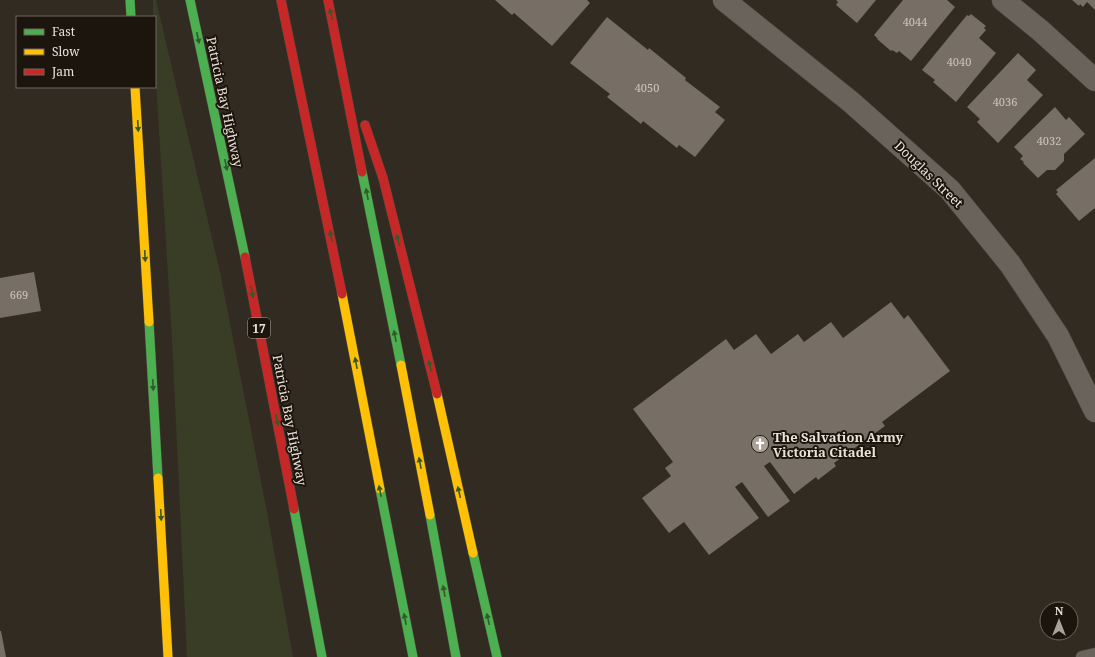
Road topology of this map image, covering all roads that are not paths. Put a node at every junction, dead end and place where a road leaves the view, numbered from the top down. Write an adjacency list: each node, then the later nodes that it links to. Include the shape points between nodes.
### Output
1 (130, 0): 7 (highway)
2 (190, 0): 16 (highway, Patricia Bay Highway / 17, one-way to 16, via 242,242)
3 (281, 0): 17 (highway, one-way to 3, via 335,256)
4 (328, 0): 8 (highway, one-way to 4)
5 (724, 0): 13 (street, Douglas Street, via 852,102 950,190 1010,264 1058,336)
6 (1003, 0): 9 (street)
7 (131, 16)
8 (334, 28): 11 (highway); 18 (highway, one-way to 8, via 423,475)
9 (1095, 80)
10 (135, 88): 15 (highway, one-way to 15)
11 (356, 96)
12 (363, 118): 19 (highway, one-way to 12, via 426,348 383,178)
13 (1095, 411)
14 (1095, 654): 20 (lane)
15 (168, 657)
16 (322, 657)
17 (413, 657)
18 (456, 657)
19 (497, 657)
20 (1082, 657)

